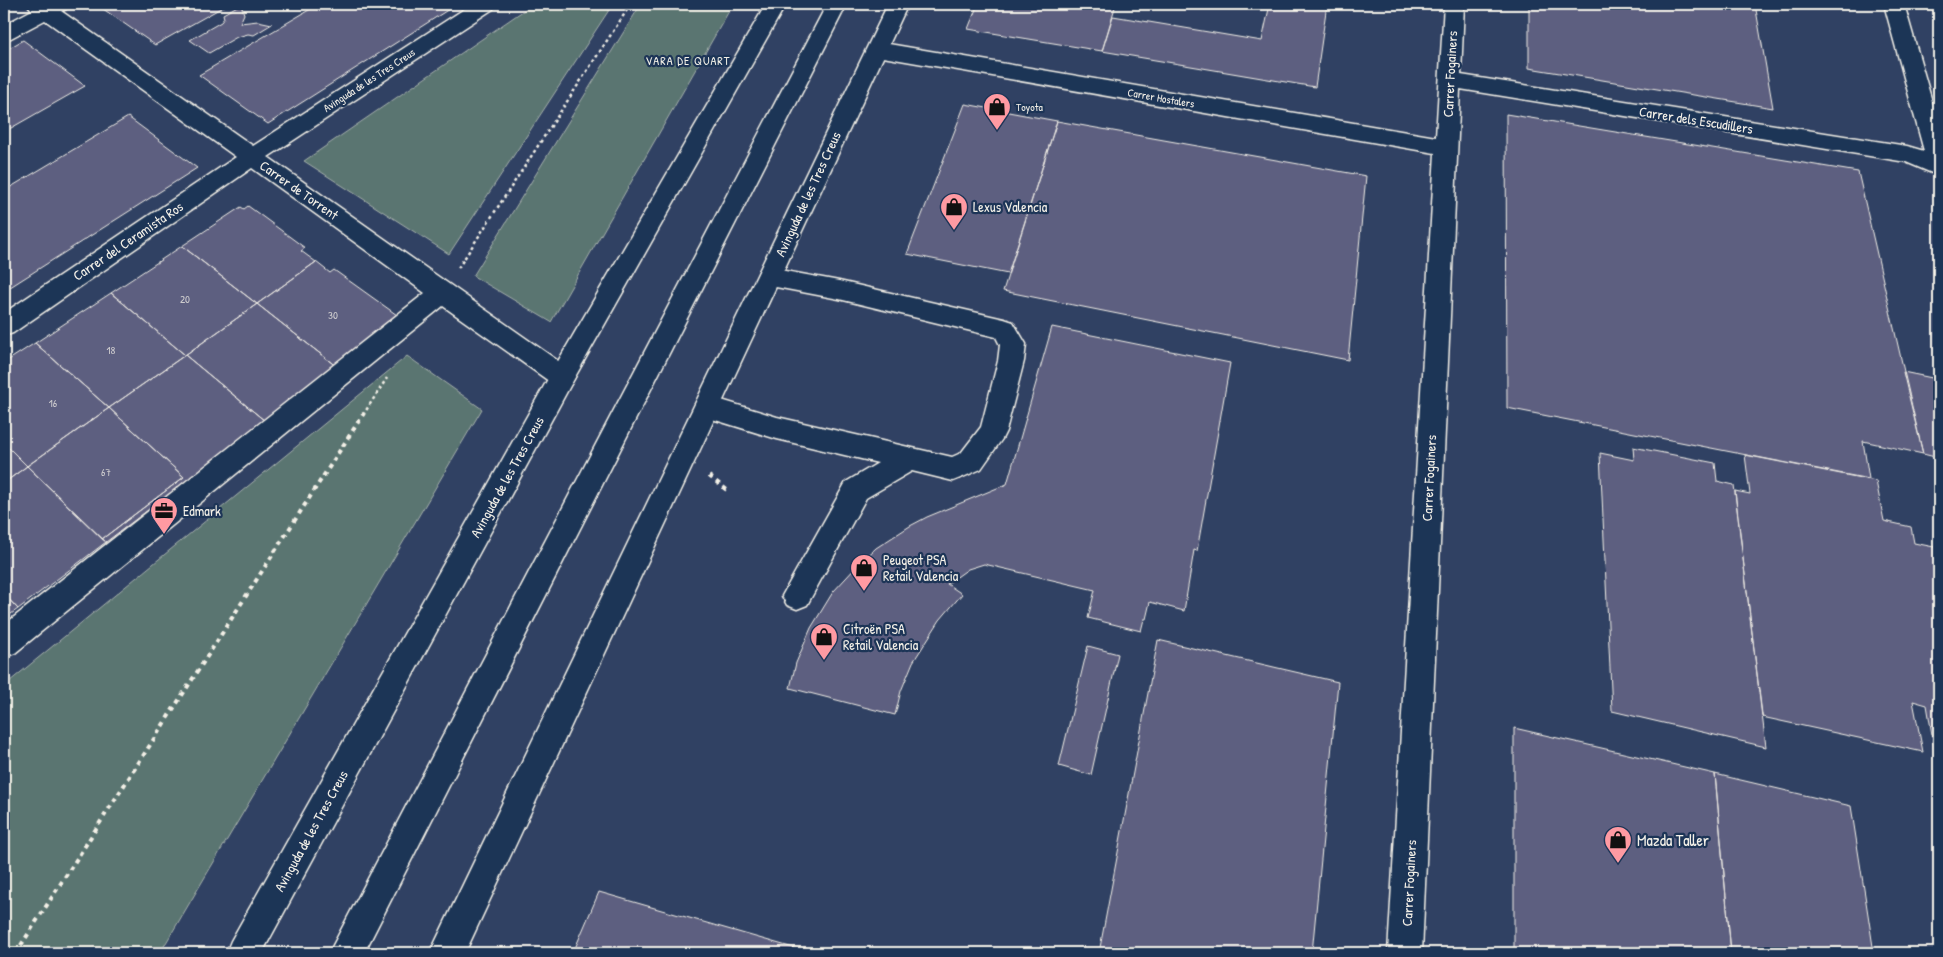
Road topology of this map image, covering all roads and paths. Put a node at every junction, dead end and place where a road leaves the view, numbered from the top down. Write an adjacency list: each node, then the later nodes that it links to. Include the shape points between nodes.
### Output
1 (486, 4): 13 (street, Avinguda de les Tres Creus)
2 (631, 4): 17 (path)
3 (776, 4): 20 (street, Avinguda de les Tres Creus)
4 (836, 4): 27 (street)
5 (898, 4): 10 (street, Avinguda de les Tres Creus)
6 (1454, 4): 11 (street, Carrer Fogainers)
7 (1894, 4): 14 (street)
8 (48, 6): 9 (street); 13 (street, Carrer de Torrent)
9 (4, 33)
10 (877, 49): 12 (street, Carrer Hostalers); 16 (street, Avinguda de les Tres Creus)
11 (1450, 80): 12 (street, Carrer Fogainers); 15 (street, Carrer dels Escudillers, via 1907,154 1927,160)
12 (1446, 147): 29 (street, Carrer Fogainers)
13 (252, 157): 17 (street, Carrer de Torrent); 18 (street, Carrer del Ceramista Ros)
14 (1939, 164)
15 (1939, 168)
16 (769, 277): 21 (street, Avinguda de les Tres Creus); 22 (street, via 1004,329 1013,344 993,431 971,461 953,469)
17 (442, 292): 20 (street, Carrer de Torrent); 24 (street)
18 (4, 326)
19 (388, 376): 25 (path)
20 (562, 377): 26 (street, Avinguda de les Tres Creus)
21 (708, 407): 22 (street, via 777,428); 28 (street, Avinguda de les Tres Creus)
22 (909, 459): 23 (street, via 856,490)
23 (797, 596)
24 (4, 643)
25 (16, 953)
26 (244, 953)
27 (346, 953)
28 (447, 953)
29 (1405, 953)

